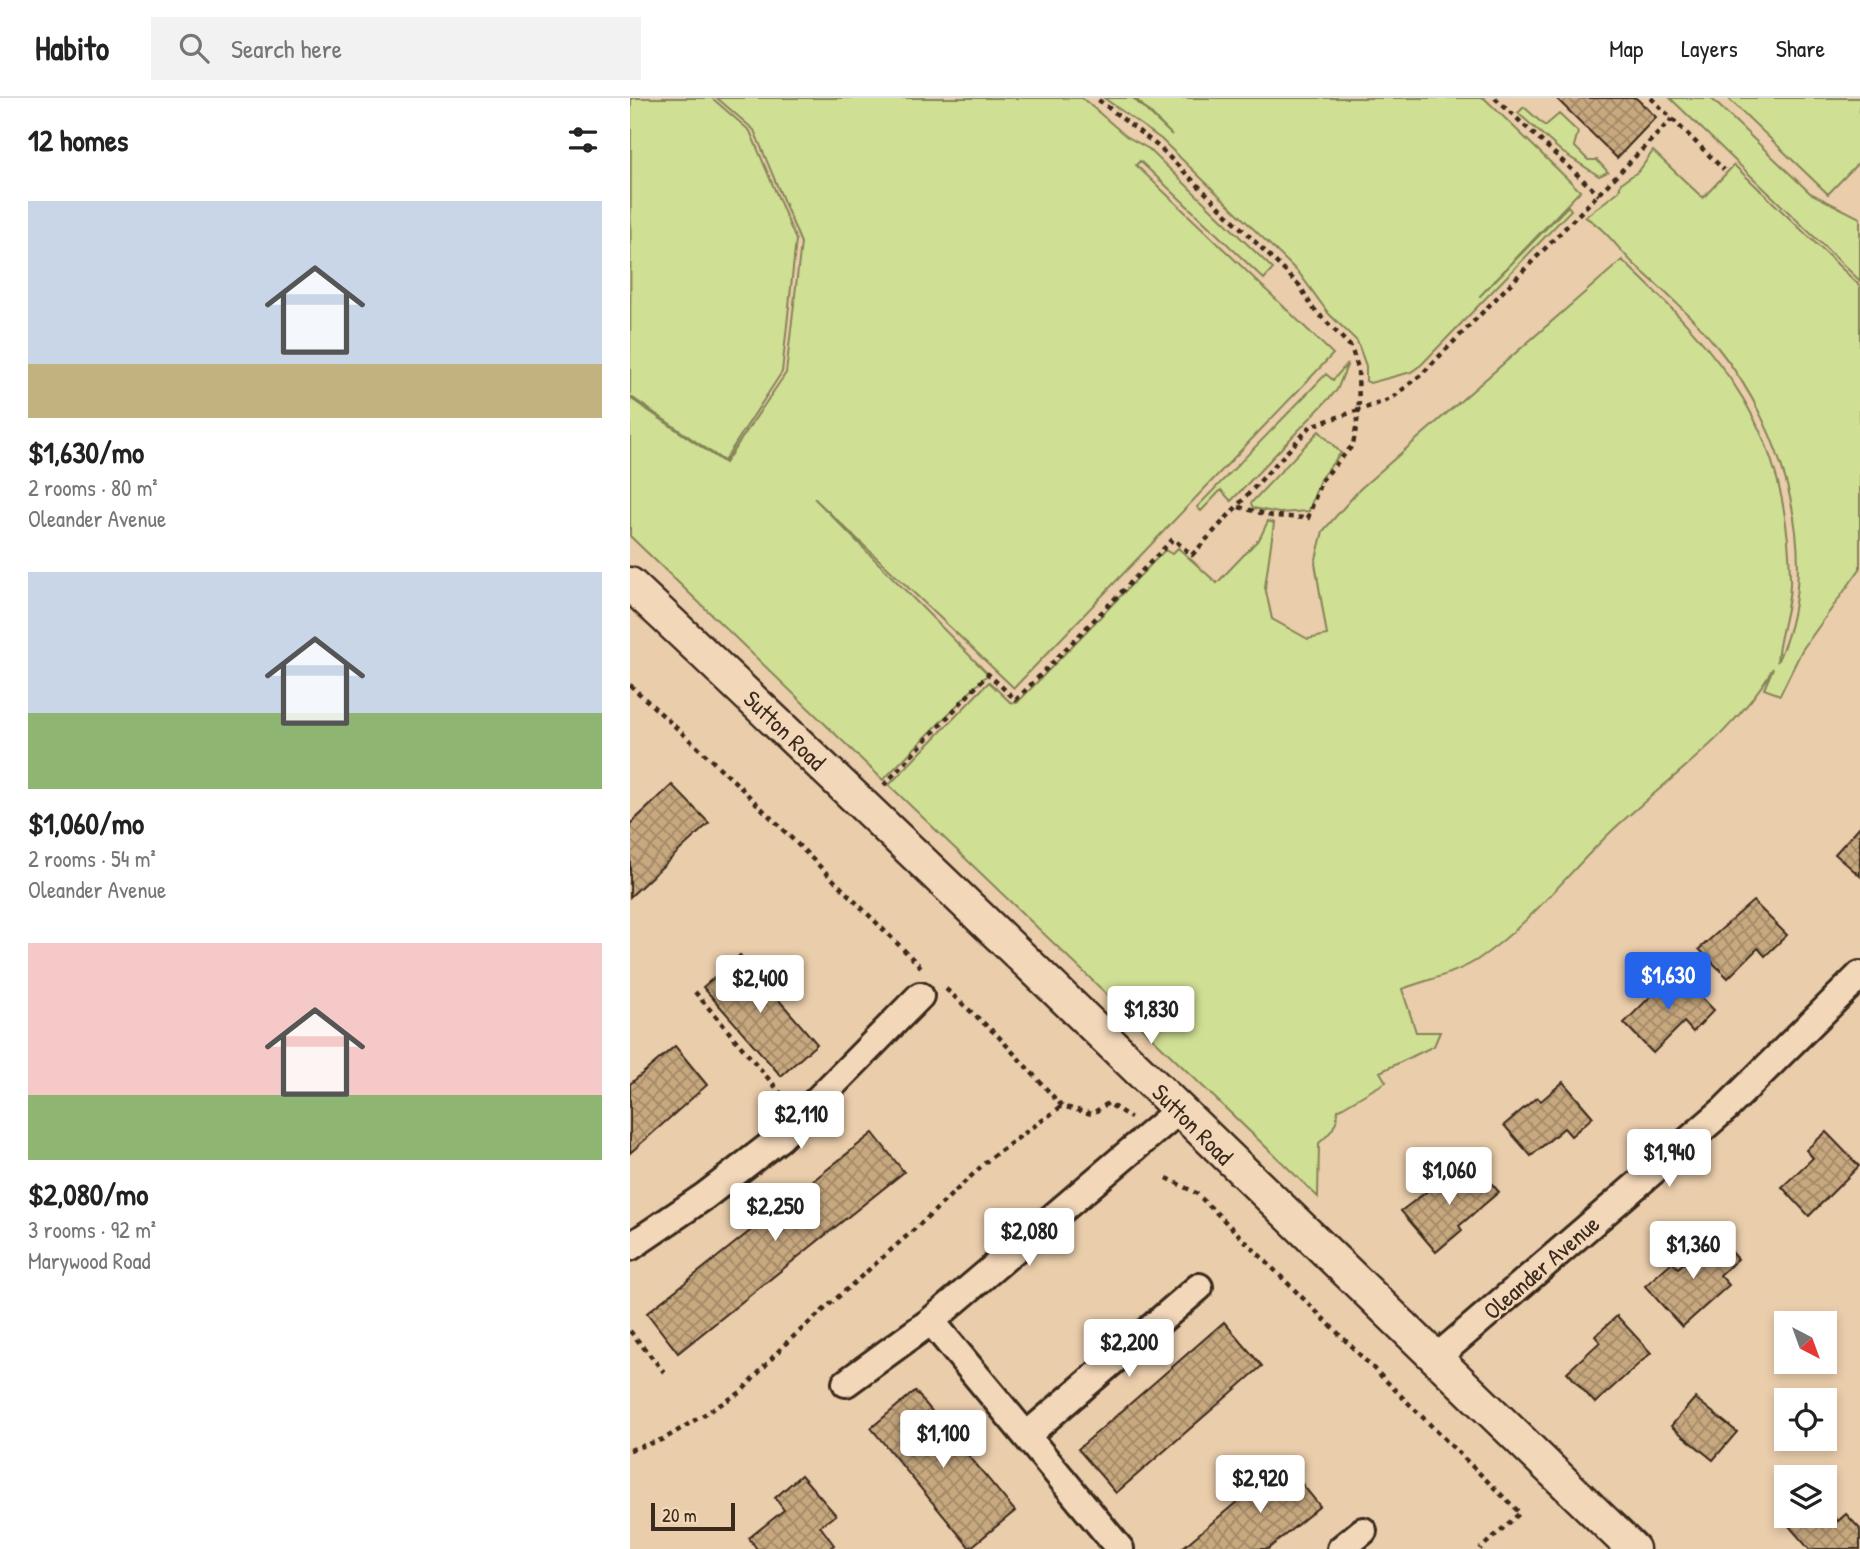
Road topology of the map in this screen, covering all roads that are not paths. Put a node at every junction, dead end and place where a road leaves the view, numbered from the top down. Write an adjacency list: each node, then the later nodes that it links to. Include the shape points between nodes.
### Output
1 (630, 584): 4 (street, Sutton Road)
2 (1860, 975): 8 (street, Oleander Avenue, via 1725,1109)
3 (928, 984): 5 (street, via 780,1138)
4 (1179, 1110): 7 (street); 8 (street, Sutton Road)
5 (630, 1247)
6 (1199, 1286): 10 (street)
7 (931, 1321): 9 (street); 10 (street)
8 (1436, 1358): 14 (street, Sutton Road)
9 (846, 1383)
10 (1027, 1435): 12 (street)
11 (1363, 1531): 13 (street)
12 (1120, 1549)
13 (1341, 1549)
14 (1633, 1549)

